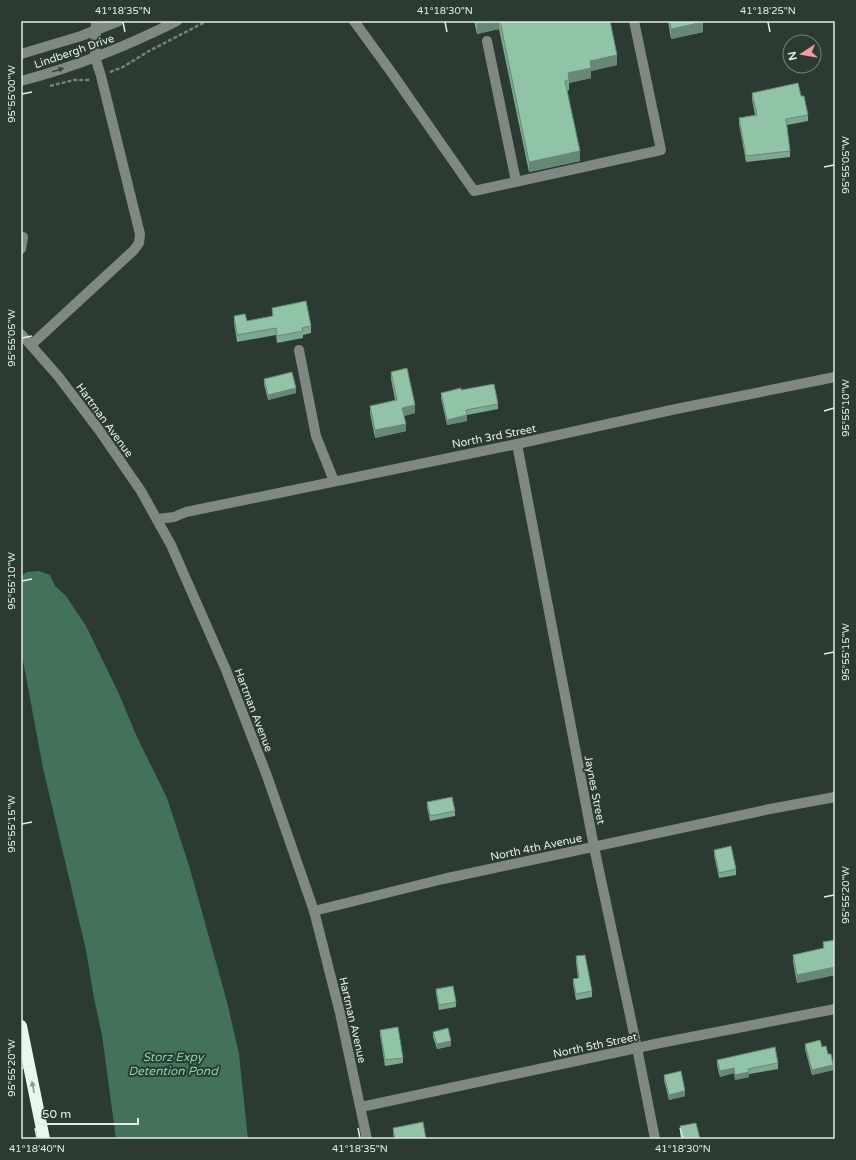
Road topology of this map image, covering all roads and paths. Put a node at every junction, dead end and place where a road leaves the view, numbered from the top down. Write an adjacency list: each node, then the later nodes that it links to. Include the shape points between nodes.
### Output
1 (119, 21): 6 (street, Lindbergh Drive)
2 (177, 21): 9 (street, Lindbergh Drive)
3 (207, 21): 10 (path, via 123,67)
4 (354, 21): 13 (street, via 474,191)
5 (634, 21): 13 (street, via 661,150)
6 (96, 26): 8 (street, Lindbergh Drive, via 57,44); 9 (street)
7 (486, 42): 13 (street)
8 (21, 54)
9 (95, 57): 10 (street); 11 (street, Lindbergh Drive, one-way to 9)
10 (101, 76): 12 (path); 17 (street, via 140,234 139,244)
11 (21, 81)
12 (45, 88)
13 (516, 181)
14 (23, 237): 15 (street)
15 (21, 249)
16 (21, 334): 17 (street, Hartman Avenue)
17 (31, 345): 22 (street, Hartman Avenue, via 99,430 141,491)
18 (299, 350): 21 (street, via 316,436)
19 (835, 377): 20 (street, North 3rd Street)
20 (517, 444): 21 (street, North 3rd Street); 24 (street, Jaynes Street)
21 (334, 481): 22 (street, North 3rd Street)
22 (157, 520): 25 (street, Hartman Avenue, via 196,598 226,670 267,776)
23 (835, 797): 24 (street, North 4th Avenue)
24 (594, 848): 25 (street, North 4th Avenue, via 443,879); 28 (street, Jaynes Street)
25 (314, 911): 29 (street, Hartman Avenue)
26 (835, 1009): 28 (street, North 5th Street)
27 (21, 1026): 30 (highway, one-way to 27)
28 (637, 1048): 29 (street, North 5th Street); 32 (street, Jaynes Street)
29 (361, 1107): 31 (street, Hartman Avenue)
30 (44, 1139)
31 (367, 1139)
32 (654, 1139)

